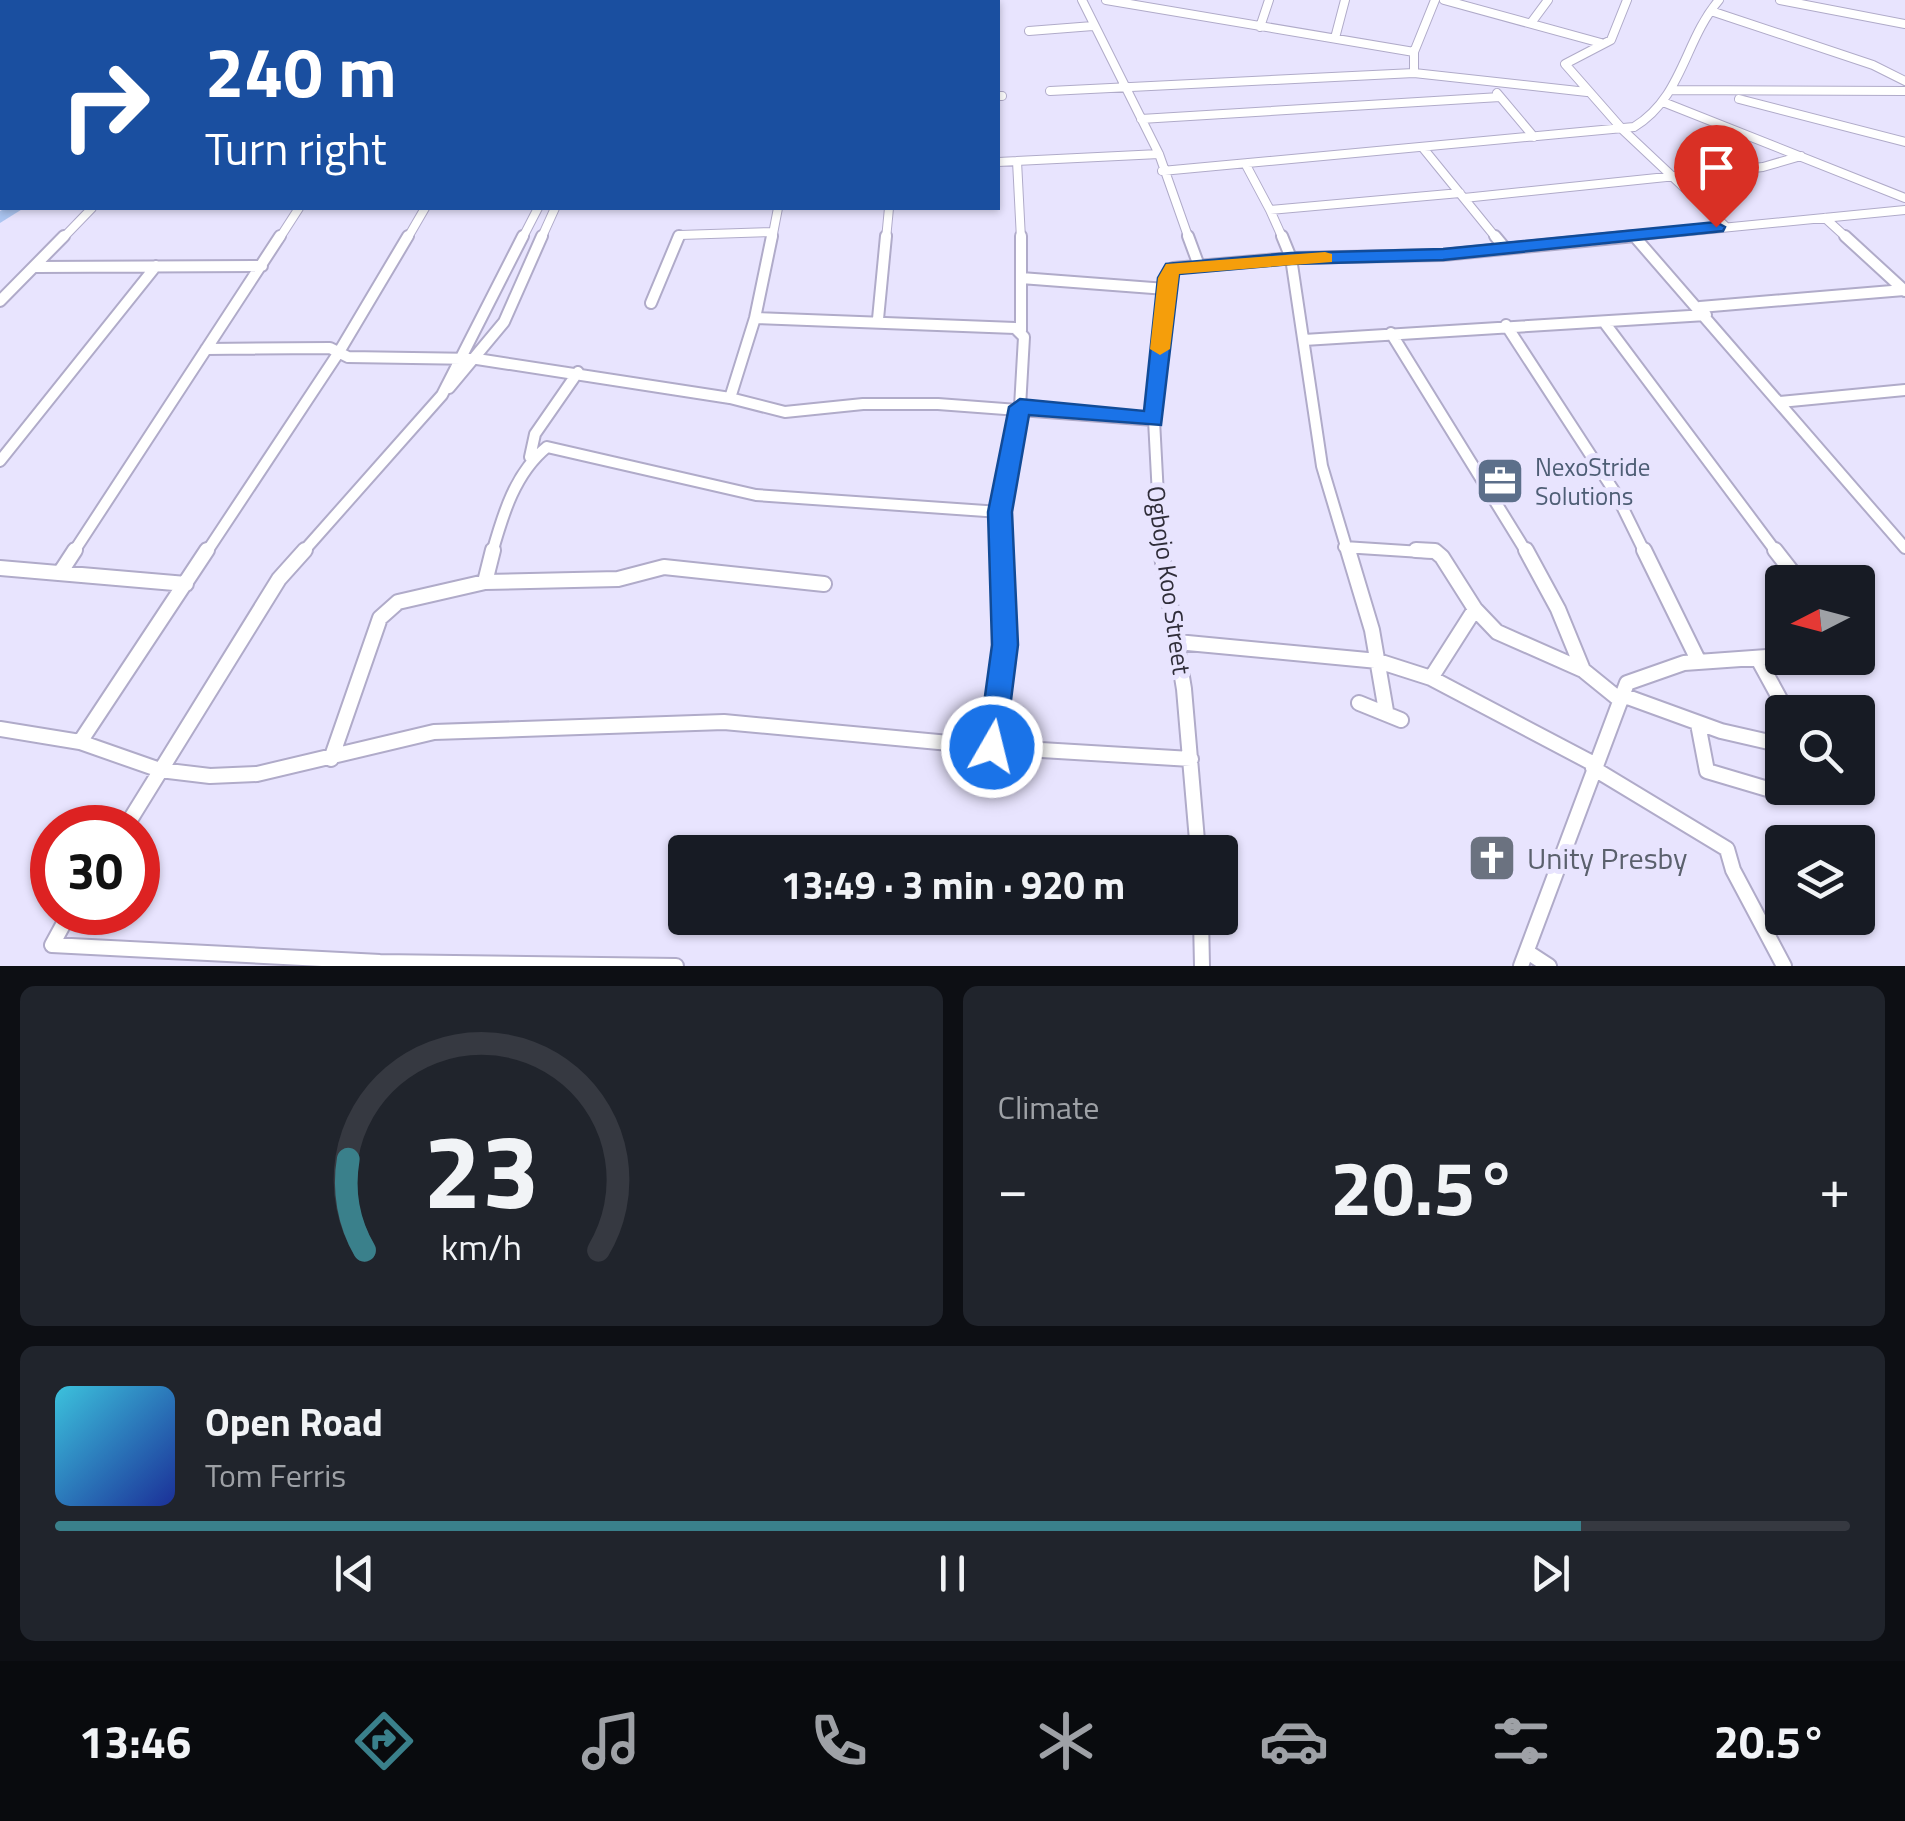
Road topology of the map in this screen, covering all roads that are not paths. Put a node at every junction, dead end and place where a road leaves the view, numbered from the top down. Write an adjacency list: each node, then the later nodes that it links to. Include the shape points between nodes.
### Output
1 (1082, 0): 14 (street)
2 (1106, 0): 15 (street)
3 (1269, 0): 15 (street)
4 (1346, 0): 17 (street)
5 (1435, 0): 19 (street)
6 (1444, 0): 12 (street)
7 (1548, 0): 12 (street)
8 (1627, 0): 18 (street)
9 (1719, 0): 11 (street)
10 (1780, 0): 13 (street)
11 (1711, 11): 22 (street); 25 (street)
12 (1531, 23): 18 (street)
13 (1905, 24)
14 (1093, 26): 16 (street); 23 (street)
15 (1260, 27): 17 (street)
16 (1029, 31)
17 (1335, 38): 19 (street)
18 (1605, 44): 27 (street, via 1564,62)
19 (1414, 52): 20 (street)
20 (1414, 73): 21 (street); 23 (street)
21 (1485, 78): 27 (street); 29 (street)
22 (1905, 82)
23 (1124, 87): 24 (street); 31 (street)
24 (1050, 90)
25 (1672, 90): 28 (street); 30 (street)
26 (1905, 91): 28 (street)
27 (1587, 92): 32 (street)
28 (1730, 96): 34 (street)
29 (1500, 97): 31 (street); 33 (street)
30 (1663, 102): 32 (street, via 1648,121); 37 (street)
31 (1141, 119): 36 (street)
32 (1623, 130): 33 (street); 42 (street)
33 (1534, 137): 35 (street)
34 (1905, 142)
35 (1422, 148): 40 (street); 43 (street)
36 (1159, 154): 38 (street); 41 (street)
37 (1802, 156): 42 (street); 44 (street)
38 (1016, 161): 39 (street); 64 (street)
39 (1000, 162)
40 (1246, 165): 41 (street); 52 (street)
41 (1162, 171): 60 (street)
42 (1673, 176): 43 (street); 55 (street)
43 (1462, 196): 52 (street); 58 (street)
44 (1905, 198)
45 (90, 210): 63 (street)
46 (298, 210): 62 (street)
47 (424, 210): 78 (street)
48 (537, 210): 80 (street)
49 (554, 210): 79 (street, via 504,322)
50 (778, 210): 56 (street)
51 (889, 210): 71 (street)
52 (1270, 210): 59 (street)
53 (1905, 210): 54 (street)
54 (1825, 218): 55 (street); 66 (street)
55 (1725, 226): 57 (street)
56 (773, 232): 68 (street, via 684,233); 70 (street)
57 (1635, 237): 58 (street); 69 (street)
58 (1506, 248): 59 (street)
59 (1291, 258): 60 (street); 76 (street)
60 (1198, 264): 65 (street, via 1173,268)
61 (156, 266): 62 (street); 63 (street); 89 (street)
62 (262, 266): 77 (street)
63 (36, 268): 67 (street)
64 (1021, 278): 65 (street); 74 (street)
65 (1166, 290): 87 (street, Ogbojo Koo Street)
66 (1904, 291): 69 (street)
67 (0, 301)
68 (651, 303)
69 (1703, 311): 72 (street); 85 (street)
70 (756, 318): 71 (street); 84 (street)
71 (878, 319): 74 (street)
72 (1604, 322): 73 (street); 93 (street)
73 (1506, 325): 75 (street); 103 (street, via 1616,494)
74 (1021, 331): 86 (street)
75 (1391, 333): 76 (street); 105 (street, via 1519,537)
76 (1304, 340): 91 (street, via 1322,466)
77 (206, 349): 78 (street); 95 (street)
78 (338, 352): 80 (street); 97 (street)
79 (478, 358): 80 (street); 81 (street); 83 (street)
80 (456, 360): 83 (street)
81 (578, 372): 84 (street); 88 (street, via 535,434)
82 (1905, 390): 85 (street)
83 (442, 395): 120 (street, via 278,579)
84 (730, 398): 86 (street, via 786,412 863,404)
85 (1780, 402): 92 (street)
86 (1020, 407): 87 (street); 90 (street)
87 (1154, 420): 100 (street, Ogbojo Koo Street, via 1161,552)
88 (530, 457): 90 (street, via 559,447 756,496); 96 (street, via 503,514)
89 (0, 461)
90 (1000, 512): 116 (street, via 1005,645)
91 (1344, 547): 99 (street, via 1435,551); 104 (street)
92 (1905, 548)
93 (1787, 565)
94 (0, 568): 95 (street)
95 (60, 573): 97 (street)
96 (485, 582): 98 (street, via 618,578 664,567); 117 (street, via 387,608)
97 (186, 584): 115 (street)
98 (824, 584)
99 (1475, 609): 105 (street, via 1508,641); 106 (street)
100 (1177, 642): 104 (street); 118 (street, Ogbojo Koo Street)
101 (1765, 657): 102 (street)
102 (1758, 658): 103 (street); 107 (street)
103 (1698, 660): 108 (street, via 1656,666 1627,683)
104 (1378, 661): 106 (street); 110 (street)
105 (1583, 670): 108 (street)
106 (1431, 678): 119 (street)
107 (1779, 695)
108 (1621, 698): 112 (street); 119 (street)
109 (1360, 703): 110 (street)
110 (1386, 711): 111 (street)
111 (1401, 720)
112 (1698, 724): 114 (street); 121 (street, via 1707,770)
113 (0, 730): 115 (street)
114 (1765, 741)
115 (80, 742): 120 (street)
116 (992, 747): 117 (street, via 724,722 434,732); 118 (street)
117 (331, 759): 120 (street, via 257,774)
118 (1190, 759): 123 (street, Ogbojo Koo Street)
119 (1593, 766): 126 (street); 131 (street, via 1727,849)
120 (160, 770): 122 (street)
121 (1765, 788)
122 (139, 805)
123 (1197, 835)
124 (57, 935): 127 (street, via 52,945)
125 (1201, 935): 129 (street)
126 (1525, 960): 130 (street)
127 (380, 964): 128 (street)
128 (676, 966)
129 (1202, 966)
130 (1549, 966)
131 (1784, 966)

